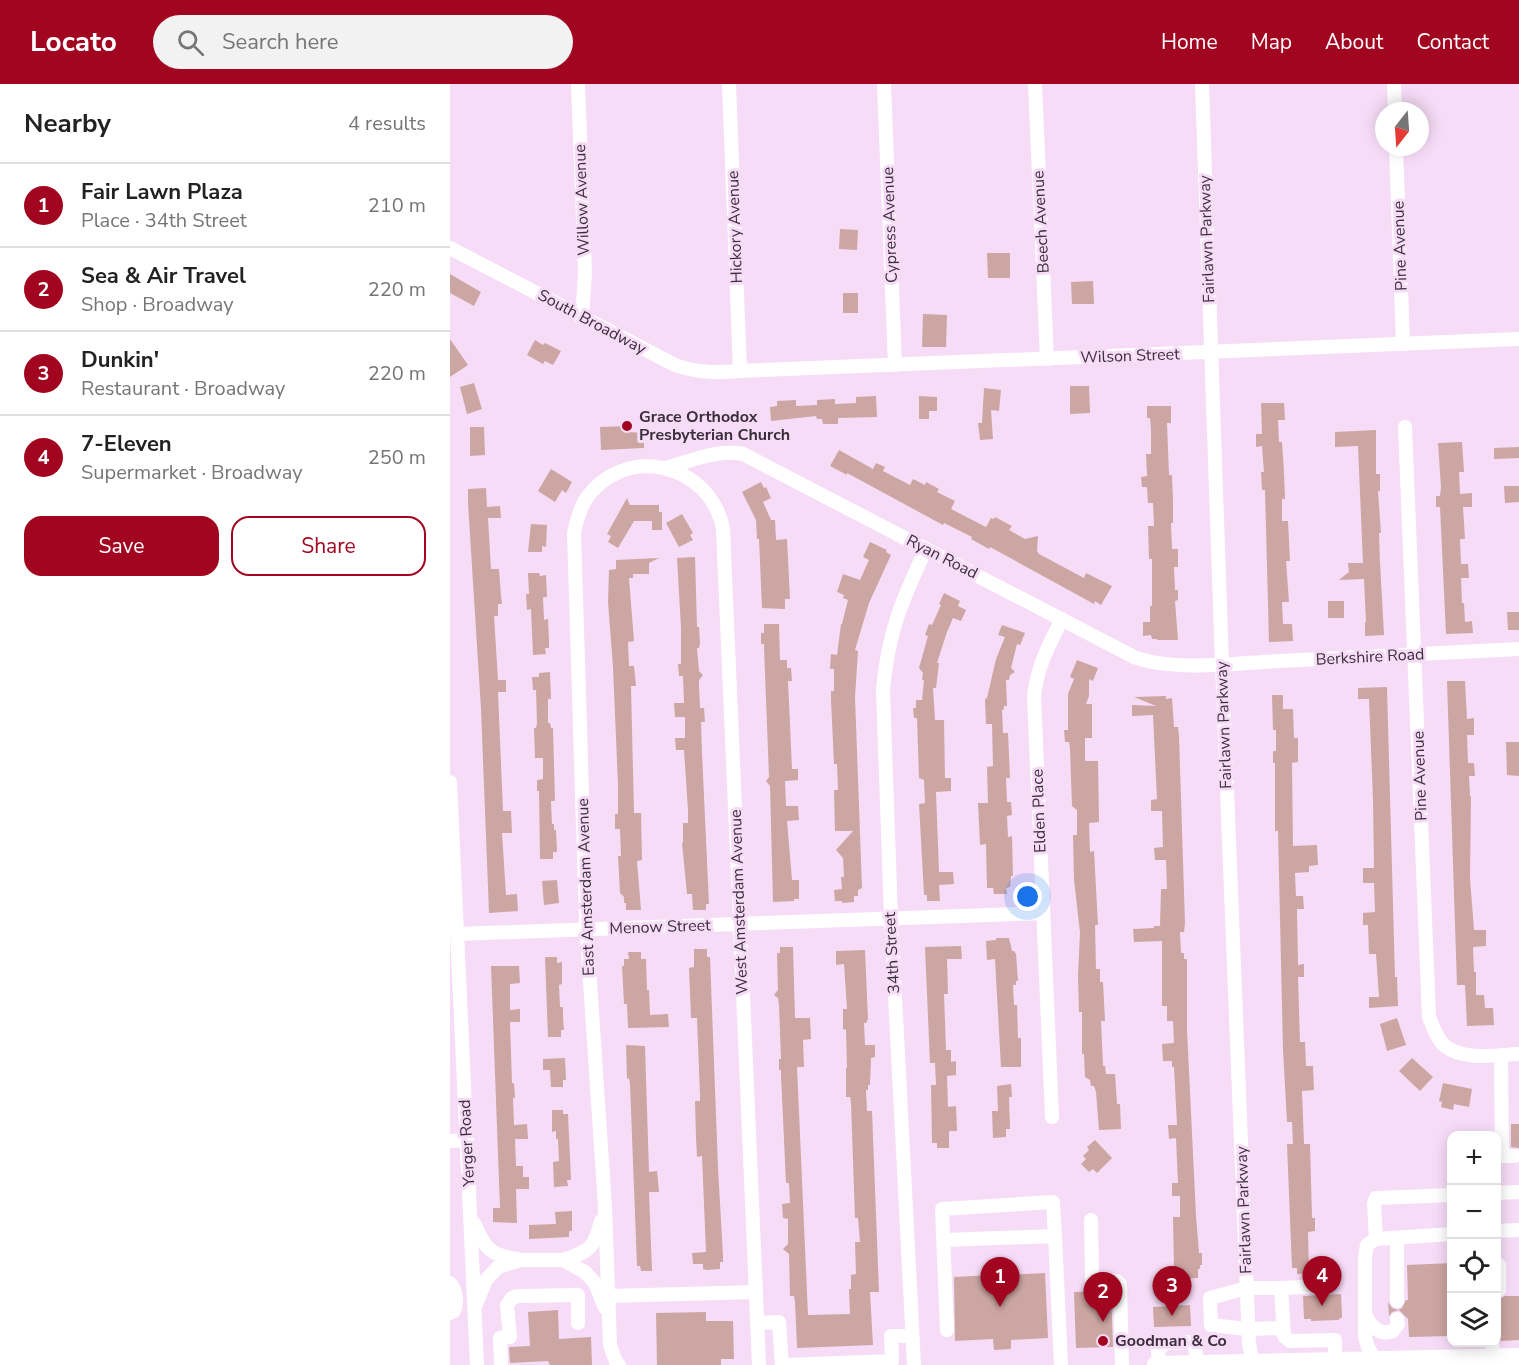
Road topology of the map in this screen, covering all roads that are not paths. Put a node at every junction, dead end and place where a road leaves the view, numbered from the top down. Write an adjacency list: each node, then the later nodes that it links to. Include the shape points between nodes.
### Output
1 (578, 84): 10 (street, Willow Avenue, via 585,274)
2 (729, 84): 16 (street, Hickory Avenue)
3 (885, 84): 15 (street, Cypress Avenue)
4 (1035, 84): 14 (street, Beech Avenue)
5 (1202, 84): 13 (street, Fairlawn Parkway)
6 (1394, 84): 7 (street)
7 (1395, 102)
8 (1396, 156): 12 (street, Pine Avenue)
9 (450, 248): 10 (street, South Broadway)
10 (582, 317): 16 (street, South Broadway, via 675,365 716,373)
11 (1519, 339): 12 (street, Wilson Street)
12 (1403, 344): 13 (street, Wilson Street)
13 (1211, 352): 14 (street, Wilson Street); 23 (street, Fairlawn Parkway)
14 (1047, 359): 15 (street, Wilson Street)
15 (895, 365): 16 (street, Wilson Street)
16 (740, 370)
17 (1405, 426): 22 (street, Pine Avenue)
18 (665, 468): 19 (street, Ryan Road, via 718,453 742,454); 27 (street, West Amsterdam Avenue, via 688,477 707,494 723,529); 28 (street, East Amsterdam Avenue, via 632,468 605,480 584,504 574,533)
19 (926, 549): 20 (street, Ryan Road); 26 (street, 34th Street, via 892,630 883,690)
20 (1062, 620): 23 (street, Ryan Road, via 1148,662); 25 (street, Elden Place, via 1036,678)
21 (1519, 649): 22 (street, Berkshire Road)
22 (1415, 654): 23 (street, Berkshire Road); 30 (street, Pine Avenue, via 1429,1017 1445,1046 1470,1055)
23 (1222, 664): 53 (street, Fairlawn Parkway)
24 (450, 782): 29 (street, Yerger Road)
25 (1043, 913): 26 (street, Menow Street); 32 (street, Elden Place)
26 (891, 918): 27 (street, Menow Street); 70 (street, 34th Street)
27 (740, 924): 28 (street, Menow Street); 55 (street, West Amsterdam Avenue)
28 (587, 930): 29 (street, Menow Street); 39 (street, East Amsterdam Avenue)
29 (457, 934): 33 (street, Yerger Road)
30 (1501, 1054): 31 (street, Pine Avenue); 35 (street, via 1502,1156)
31 (1519, 1054)
32 (1052, 1117)
33 (467, 1140): 34 (street); 40 (street, Yerger Road)
34 (450, 1141)
35 (1515, 1156)
36 (1519, 1192): 37 (street)
37 (1501, 1193)
38 (1447, 1195): 47 (street, via 1376,1198)
39 (605, 1207): 50 (street, via 598,1236 588,1251); 56 (street, East Amsterdam Avenue)
40 (470, 1216): 49 (street, Yerger Road, via 482,1243 499,1256); 59 (street, Yerger Road)
41 (1091, 1220): 88 (street, via 1092,1280 1120,1284)
42 (1519, 1230): 43 (street)
43 (1501, 1231)
44 (1447, 1234): 46 (street)
45 (1055, 1236): 48 (street); 48 (street, via 1053,1202 942,1209); 87 (street, via 1053,1326)
46 (1397, 1238): 47 (street); 58 (street)
47 (1376, 1239): 61 (street, via 1367,1245 1365,1257)
48 (944, 1240): 69 (street)
49 (521, 1260): 50 (street); 59 (street, via 498,1267)
50 (564, 1260): 62 (street, via 595,1283)
51 (450, 1283): 57 (street)
52 (1327, 1286): 54 (street)
53 (1247, 1288): 54 (street); 66 (street, via 1210,1298); 68 (street, Fairlawn Parkway)
54 (1281, 1288): 67 (street)
55 (756, 1292): 56 (street); 65 (street, West Amsterdam Avenue)
56 (608, 1296): 62 (street, East Amsterdam Avenue)
57 (456, 1299): 59 (street); 60 (street, via 457,1306)
58 (1397, 1301)
59 (474, 1303): 81 (street, Yerger Road)
60 (450, 1313)
61 (1365, 1314): 63 (street, via 1374,1329 1382,1332 1393,1331); 76 (street, via 1365,1337)
62 (609, 1318): 83 (street, East Amsterdam Avenue, via 610,1346)
63 (1397, 1319)
64 (578, 1323): 82 (street, via 578,1295 512,1298 507,1305 510,1337 500,1338)
65 (757, 1323): 84 (street, West Amsterdam Avenue); 85 (street, via 779,1322)
66 (1211, 1324): 68 (street); 72 (street)
67 (1283, 1328): 68 (street); 71 (street, via 1290,1341)
68 (1248, 1329): 79 (street, Fairlawn Parkway)
69 (947, 1330)
70 (912, 1336): 78 (street, via 891,1336 892,1361); 86 (street, 34th Street)
71 (1302, 1341): 75 (street, via 1335,1340); 77 (street)
72 (1193, 1343): 80 (street); 89 (street, via 1165,1342 1158,1350)
73 (1493, 1350): 74 (main road); 76 (main road)
74 (1519, 1357)
75 (1335, 1360): 76 (main road); 77 (main road)
76 (1376, 1360)
77 (1303, 1361): 79 (main road)
78 (881, 1363): 85 (street)
79 (1253, 1363): 80 (main road)
80 (1197, 1364): 89 (main road)
81 (477, 1365)
82 (501, 1365)
83 (619, 1365)
84 (759, 1365)
85 (783, 1365)
86 (914, 1365)
87 (1061, 1365)
88 (1122, 1365)
89 (1158, 1365)

